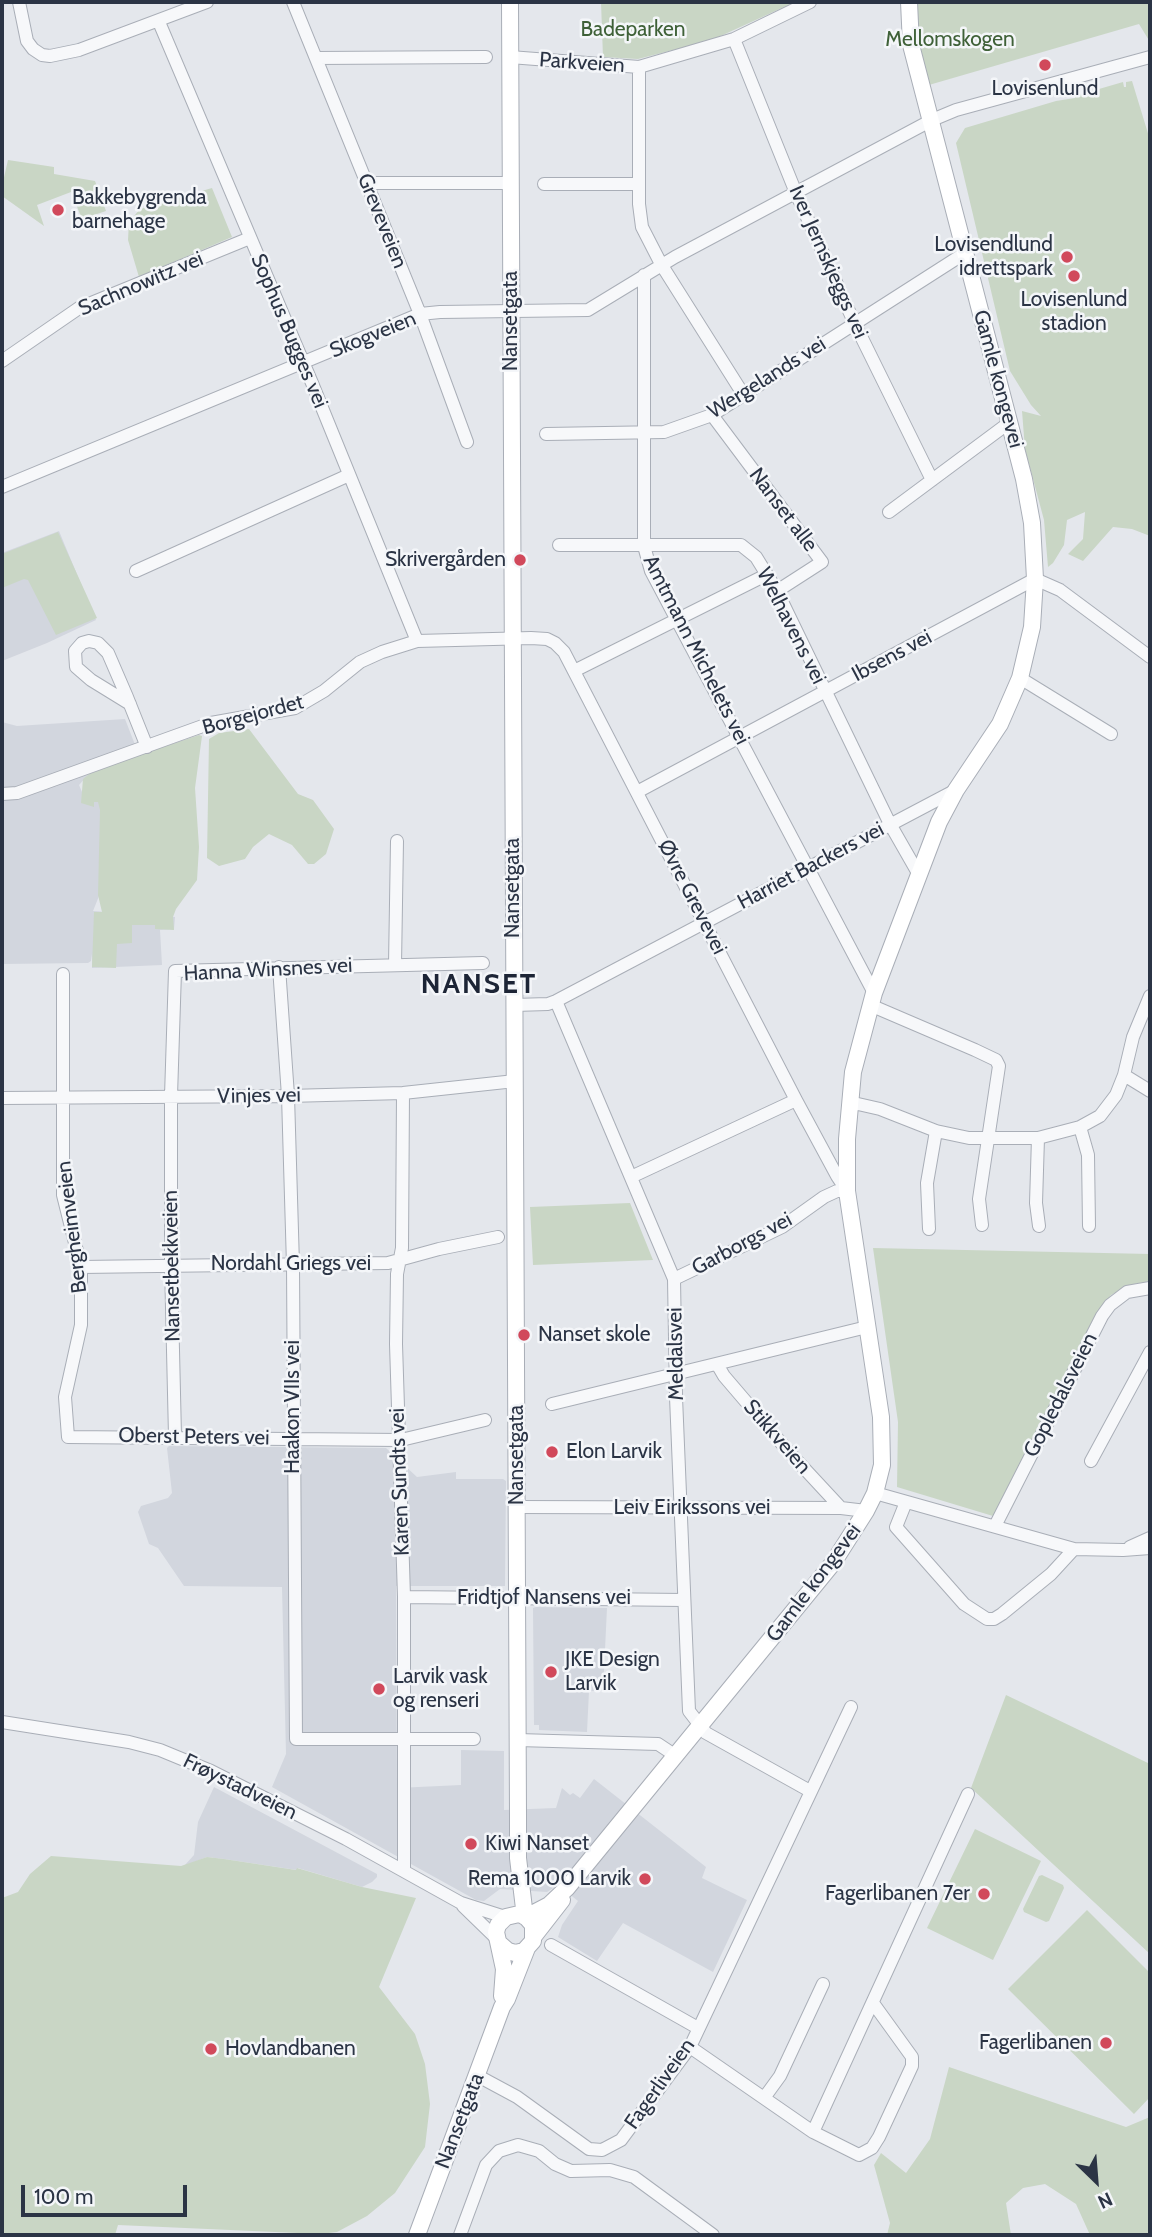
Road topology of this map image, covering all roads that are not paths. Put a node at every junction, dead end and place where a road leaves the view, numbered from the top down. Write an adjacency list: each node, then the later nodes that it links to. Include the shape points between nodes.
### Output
1 (19, 2): 7 (street, via 27,41 41,55 79,50)
2 (207, 2): 7 (street)
3 (293, 2): 12 (street, Greveveien)
4 (510, 2): 10 (main road, Nansetgata)
5 (810, 2): 8 (street)
6 (909, 2): 14 (main road, Gamle kongevei, via 911,45)
7 (159, 22): 20 (street, Sophus Bugges vei)
8 (734, 39): 13 (street, Parkveien); 19 (street, Iver Jernskjeggs vei)
9 (486, 57): 12 (street)
10 (510, 57): 13 (street, Parkveien); 16 (main road, Nansetgata)
11 (1150, 57): 14 (street, Skogveien)
12 (316, 58): 15 (street, Greveveien)
13 (639, 67): 18 (street)
14 (932, 120): 19 (street, Skogveien); 21 (main road, Gamle kongevei)
15 (367, 183): 16 (street); 25 (street, Greveveien)
16 (510, 183): 24 (main road, Nansetgata)
17 (544, 184): 18 (street)
18 (639, 184): 22 (street, via 642,228)
19 (796, 192): 22 (street, Skogveien); 26 (street, Iver Jernskjeggs vei)
20 (250, 238): 27 (street, Sachnowitz vei, via 79,308); 28 (street, Sophus Bugges vei)
21 (965, 253): 26 (street, Wergelands vei); 31 (main road, Gamle kongevei)
22 (661, 264): 23 (street, Skogveien); 29 (street)
23 (644, 275): 24 (street, Skogveien, via 588,310); 33 (street, Amtmann Michelets vei)
24 (511, 312): 25 (street, Skogveien); 46 (main road, Nansetgata)
25 (420, 314): 28 (street, Skogveien); 34 (street, Greveveien)
26 (854, 322): 29 (street, Wergelands vei); 36 (street, Iver Jernskjeggs vei)
27 (2, 361)
28 (303, 362): 35 (street, Sophus Bugges vei); 37 (street, Skogveien)
29 (743, 394): 30 (street, Wergelands vei)
30 (712, 415): 33 (street, Wergelands vei, via 676,429); 44 (street, Nanset alle, via 822,562)
31 (1010, 422): 36 (street); 43 (main road, Gamle kongevei, via 1029,500)
32 (546, 434): 33 (street, Wergelands vei)
33 (645, 434): 40 (street, Amtmann Michelets vei)
34 (467, 442)
35 (349, 475): 41 (street); 47 (street, Sophus Bugges vei)
36 (932, 480): 38 (street)
37 (2, 486)
38 (889, 512)
39 (559, 545): 40 (street, Welhavens vei)
40 (644, 546): 42 (street, Welhavens vei, via 741,545 756,557); 45 (street, Amtmann Michelets vei, via 651,571)
41 (136, 571)
42 (766, 575): 44 (street, Welhavens vei); 45 (street)
43 (1035, 579): 48 (street, via 1060,590); 50 (main road, Gamle kongevei); 51 (street, Ibsens vei)
44 (777, 591): 51 (street, Welhavens vei)
45 (678, 620): 49 (street); 54 (street, Amtmann Michelets vei)
46 (513, 638): 47 (street, Borgejordet); 49 (street, Øvre Grevevei, via 555,643); 71 (main road, Nansetgata)
47 (417, 641): 55 (street, Borgejordet, via 360,662 295,708 211,723)
48 (1150, 657)
49 (574, 671): 57 (street, Øvre Grevevei)
50 (1020, 678): 53 (street); 56 (main road, Gamle kongevei, via 1000,724)
51 (825, 692): 54 (street, Ibsens vei); 59 (street, Welhavens vei)
52 (130, 704): 52 (street, via 108,653 98,643 82,643 75,651 76,667); 55 (street)
53 (1111, 734)
54 (739, 737): 57 (street, Ibsens vei); 61 (street, Amtmann Michelets vei)
55 (147, 747): 58 (street, Borgejordet, via 17,793)
56 (956, 790): 59 (street, Harriet Backers vei); 62 (main road, Gamle kongevei)
57 (637, 792): 63 (street, Øvre Grevevei)
58 (2, 794)
59 (890, 824): 61 (street, Harriet Backers vei); 62 (street, Welhavens vei)
60 (397, 841): 65 (street)
61 (808, 869): 63 (street, Harriet Backers vei); 69 (street, Amtmann Michelets vei)
62 (919, 873): 69 (main road, Gamle kongevei)
63 (706, 922): 70 (street, Harriet Backers vei); 80 (street, Øvre Grevevei)
64 (483, 963): 65 (street, Hanna Winsnes vei)
65 (395, 965): 66 (street, Hanna Winsnes vei)
66 (279, 967): 76 (street, Hanna Winsnes vei, via 175,971); 77 (street, Haakon VIIs vei)
67 (63, 974): 78 (street, Bergheimveien)
68 (1150, 996): 72 (street)
69 (872, 999): 81 (main road, Gamle kongevei); 85 (street, via 996,1060 999,1066)
70 (556, 1002): 71 (street, Harriet Backers vei); 86 (street, Meldalsvei)
71 (514, 1005): 73 (main road, Nansetgata)
72 (1124, 1076): 74 (street); 82 (street, via 1100,1116)
73 (515, 1081): 75 (street, Vinjes vei); 112 (main road, Nansetgata)
74 (1150, 1091)
75 (403, 1093): 77 (street, Vinjes vei); 93 (street, Karen Sundts vei)
76 (171, 1096): 77 (street, Vinjes vei); 78 (street, Vinjes vei); 94 (street, Nansetbekkveien)
77 (288, 1096): 95 (street, Haakon VIIs vei)
78 (62, 1097): 79 (street, Vinjes vei); 96 (street, Bergheimveien, via 64,1195)
79 (2, 1098)
80 (796, 1100): 86 (street); 87 (street, Øvre Grevevei)
81 (849, 1105): 83 (street, via 880,1109); 87 (main road, Gamle kongevei)
82 (1080, 1127): 84 (street); 90 (street, via 1088,1155)
83 (936, 1131): 85 (street); 91 (street, via 927,1183)
84 (1038, 1138): 85 (street); 89 (street)
85 (987, 1139): 88 (street, via 979,1199)
86 (631, 1177): 97 (street, Meldalsvei)
87 (847, 1191): 97 (street, Garborgs vei, via 824,1197 782,1227); 99 (main road, Gamle kongevei)
88 (982, 1224)
89 (1039, 1226)
90 (1089, 1226)
91 (929, 1229)
92 (498, 1237): 93 (street, Nordahl Griegs vei)
93 (400, 1261): 95 (street, Nordahl Griegs vei); 108 (street, Karen Sundts vei, via 396,1344)
94 (171, 1265): 95 (street, Nordahl Griegs vei); 96 (street, Nordahl Griegs vei); 105 (street, Nansetbekkveien)
95 (293, 1265): 107 (street, Haakon VIIs vei)
96 (81, 1267): 106 (street, Bergheimveien, via 81,1325 65,1397)
97 (674, 1279): 102 (street, Meldalsvei)
98 (1150, 1288): 116 (street, Gopledalsveien, via 1127,1292 1102,1315)
99 (867, 1327): 101 (street); 110 (main road, Gamle kongevei, via 883,1440)
100 (1150, 1352): 109 (street)
101 (717, 1364): 102 (street); 114 (street, Stikkveien)
102 (676, 1374): 103 (street); 113 (street, Meldalsvei)
103 (552, 1404)
104 (485, 1419): 108 (street, Oberst Peters vei)
105 (175, 1436): 106 (street, Oberst Peters vei); 107 (street, Oberst Peters vei)
106 (68, 1437)
107 (293, 1438): 108 (street, Oberst Peters vei); 129 (street, Haakon VIIs vei, via 296,1739)
108 (401, 1440): 121 (street, Karen Sundts vei)
109 (1091, 1461)
110 (875, 1493): 111 (street); 115 (main road, Gamle kongevei)
111 (906, 1502): 116 (street); 119 (street, via 896,1527 964,1604 988,1619 1002,1614)
112 (517, 1507): 113 (street, Leiv Eirikssons vei); 122 (main road, Nansetgata)
113 (681, 1508): 114 (street, Leiv Eirikssons vei); 123 (street, Meldalsvei)
114 (841, 1508): 115 (street, Leiv Eirikssons vei)
115 (866, 1511): 126 (main road, Gamle kongevei, via 833,1563)
116 (995, 1526): 119 (street)
117 (1150, 1538): 120 (street)
118 (1150, 1548): 120 (street)
119 (1074, 1549): 120 (street)
120 (1123, 1550)
121 (404, 1597): 122 (street, Fridtjof Nansens vei); 129 (street, Karen Sundts vei)
122 (517, 1597): 123 (street, Fridtjof Nansens vei); 128 (main road, Nansetgata)
123 (684, 1600): 126 (street, Meldalsvei, via 689,1711)
124 (851, 1707): 131 (street, Fagerliveien)
125 (2, 1722): 134 (street, Frøystadveien, via 160,1750 211,1771)
126 (700, 1727): 130 (main road, Gamle kongevei); 131 (street)
127 (474, 1740): 129 (street)
128 (517, 1740): 130 (street, via 657,1744); 133 (main road, Nansetgata)
129 (404, 1741): 134 (street, Karen Sundts vei)
130 (676, 1756): 135 (main road, Gamle kongevei)
131 (810, 1791): 145 (street, Fagerliveien)
132 (968, 1794): 143 (street)
133 (518, 1858): 137 (main road, Nansetgata); 138 (main road, Nansetgata)
134 (404, 1871): 136 (street, Frøystadveien)
135 (567, 1888): 138 (main road, Gamle kongevei); 140 (main road, Gamle kongevei)
136 (461, 1903): 137 (street, Frøystadveien); 139 (street, Frøystadveien)
137 (505, 1917): 138 (main road); 139 (main road, via 498,1925)
138 (525, 1917): 140 (main road, via 533,1925)
139 (498, 1942): 140 (main road, via 515,1953); 144 (main road, Nansetgata, via 504,1969)
140 (531, 1942): 144 (main road, Nansetgata)
141 (551, 1945): 145 (street, Fagerliveien)
142 (823, 1984): 148 (street, via 780,2076)
143 (873, 2003): 149 (street); 149 (street, via 912,2057 879,2137 859,2155)
144 (502, 2007): 147 (main road, Nansetgata)
145 (698, 2028): 146 (street, Fagerliveien)
146 (690, 2047): 147 (street, Fagerliveien, via 621,2140 602,2150 589,2150 517,2097); 148 (street)
147 (478, 2076): 150 (main road, Nansetgata)
148 (764, 2098): 149 (street)
149 (813, 2132)
150 (417, 2235)
151 (460, 2235): 152 (street, via 486,2165 499,2151 518,2145 539,2151 571,2171 610,2170 634,2177)
152 (713, 2235)

